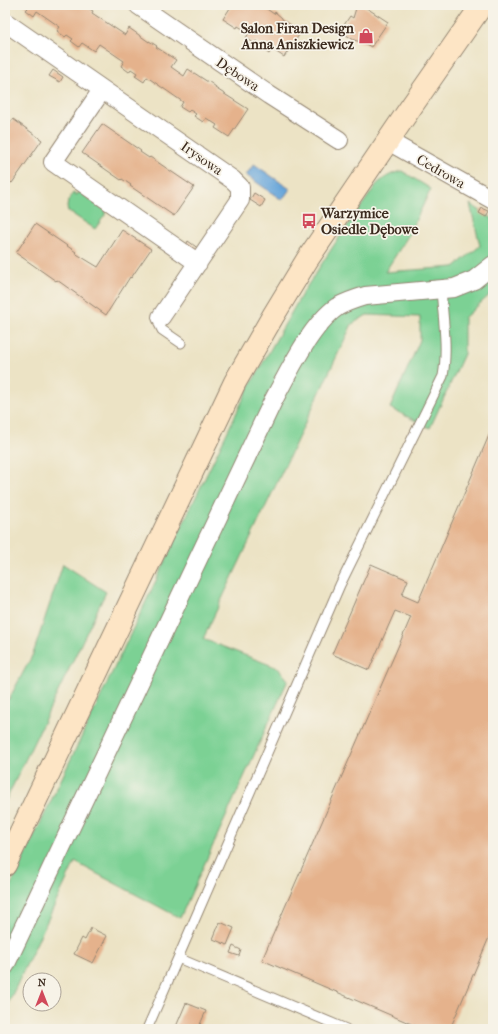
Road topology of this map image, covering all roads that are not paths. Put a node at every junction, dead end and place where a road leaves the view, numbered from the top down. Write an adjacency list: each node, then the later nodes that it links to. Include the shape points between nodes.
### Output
1 (138, 5): 5 (street, Dębowa)
2 (482, 5): 6 (street)
3 (5, 22): 4 (street, Irysowa)
4 (102, 90): 8 (street, Irysowa, via 240,187 240,200); 8 (street, via 53,162)
5 (339, 140)
6 (388, 141): 7 (street, Cedrowa); 13 (street, via 291,286 236,382)
7 (493, 200)
8 (198, 263): 11 (street, Irysowa)
9 (493, 265): 10 (street, via 474,280 454,288)
10 (441, 289): 14 (lane, via 443,376 340,585); 15 (street, via 365,296 337,307 320,322 273,401)
11 (161, 317): 12 (lane, Irysowa, via 159,324 162,330)
12 (181, 343)
13 (5, 865)
14 (178, 958): 16 (lane); 17 (lane)
15 (5, 966)
16 (147, 1029)
17 (346, 1029)

